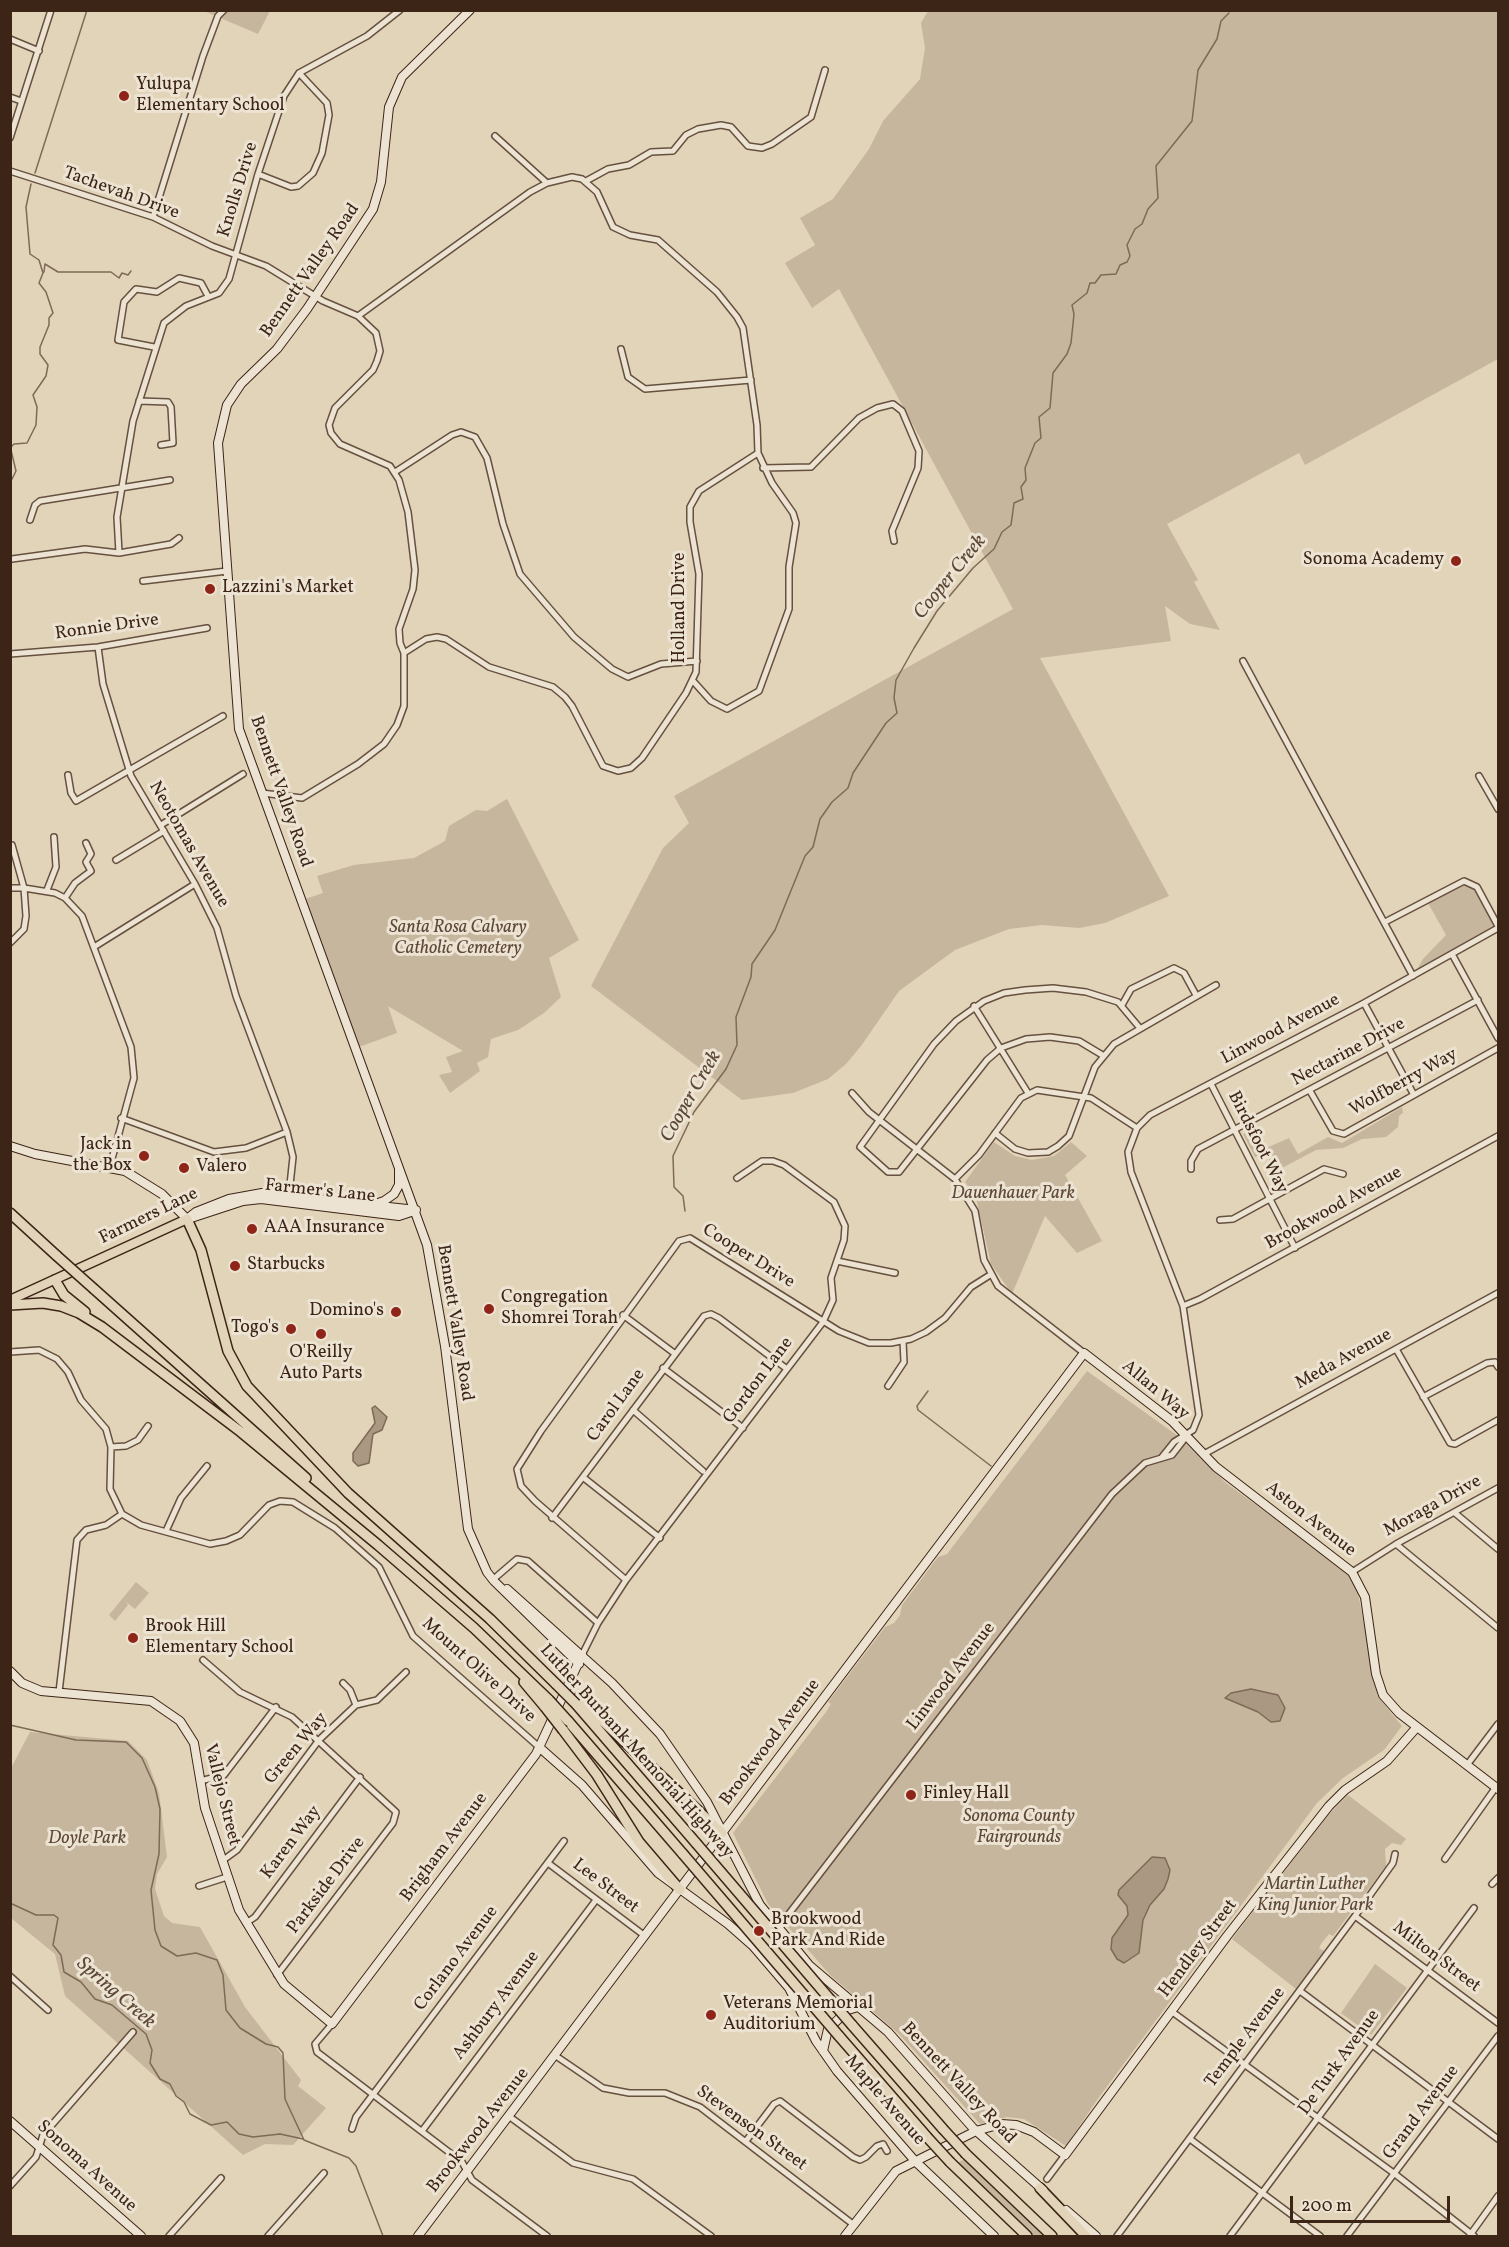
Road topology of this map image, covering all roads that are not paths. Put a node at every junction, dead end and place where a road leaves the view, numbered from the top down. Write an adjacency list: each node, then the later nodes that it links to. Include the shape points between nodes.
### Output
1 (51, 10): 6 (street)
2 (224, 10): 17 (street, via 203,56)
3 (400, 10): 8 (street, Knolls Drive, via 367,36)
4 (470, 10): 20 (street, Bennett Valley Road, via 402,77 390,107 381,182 373,209)
5 (10, 39): 6 (street)
6 (39, 51): 10 (street)
7 (825, 70): 15 (street, via 811,117 772,144 762,148 748,146 731,127 698,129 686,135 673,151 651,152)
8 (299, 73): 14 (street, Knolls Drive, via 284,96); 14 (street, via 327,103 329,115 322,153 313,173 298,186)
9 (10, 97): 10 (street)
10 (21, 101): 12 (street)
11 (495, 136): 16 (street)
12 (10, 138)
13 (10, 171): 17 (street, Tachevah Drive)
14 (258, 174): 18 (street, Knolls Drive)
15 (586, 181): 16 (street, via 572,177); 24 (street, via 597,192 613,227 658,240 727,302 743,328)
16 (547, 183): 21 (street)
17 (153, 217): 18 (street, Tachevah Drive)
18 (235, 253): 19 (street, Knolls Drive, via 230,279 219,292); 20 (street, Tachevah Drive)
19 (208, 296): 22 (street, Knolls Drive, via 164,323); 22 (street, via 201,283 179,278 157,292 136,290 124,302 118,340)
20 (316, 297): 21 (street, Tachevah Drive); 37 (street, Bennett Valley Road, via 277,349 241,384 226,405 218,442)
21 (358, 316): 29 (street, via 376,333 380,351 373,370 335,408 329,425 340,444 390,466)
22 (154, 347): 25 (street, Knolls Drive)
23 (621, 349): 24 (street, via 628,377 645,389)
24 (751, 380): 27 (street)
25 (139, 401): 26 (street, via 168,402 171,407 173,443); 31 (street, Knolls Drive)
26 (161, 444)
27 (758, 453): 28 (street); 43 (street, Holland Drive, via 699,491 690,507 699,574)
28 (764, 468): 34 (street, via 811,467 860,418 893,404 902,411 920,452 918,468 892,531); 45 (street, via 796,523 785,622 759,691 738,705 721,708)
29 (395, 472): 42 (street, via 408,512 415,570 413,589 399,629); 43 (street, via 452,435 461,432 475,437 487,458 520,573 574,637 612,669 628,677 661,664)
30 (170, 480): 31 (street)
31 (123, 487): 32 (street, via 40,501); 35 (street, Knolls Drive, via 117,517)
32 (30, 520)
33 (180, 538): 35 (street, via 171,544)
34 (894, 541)
35 (119, 553): 36 (street, via 86,549)
36 (12, 559)
37 (227, 571): 38 (street); 51 (street, Bennett Valley Road, via 239,729)
38 (143, 581)
39 (207, 628): 40 (street, Ronnie Drive)
40 (98, 647): 41 (street, Ronnie Drive); 47 (street, Neotomas Avenue, via 103,684)
41 (10, 654)
42 (404, 654): 45 (street, Holland Drive, via 426,639 437,637 489,667 553,687 572,706 596,757 603,766 618,771 631,768 642,758); 51 (street, via 404,706 397,726 384,744 302,798)
43 (697, 661): 45 (street, Holland Drive)
44 (1243, 661): 64 (street)
45 (693, 681)
46 (223, 716): 47 (street)
47 (129, 770): 49 (street, via 76,801); 53 (street, Neotomas Avenue)
48 (243, 774): 53 (street)
49 (68, 775)
50 (1479, 776): 52 (street)
51 (262, 793): 97 (street, Bennett Valley Road)
52 (1498, 809)
53 (161, 825): 54 (street, Neotomas Avenue)
54 (164, 831): 58 (street); 59 (street, Neotomas Avenue)
55 (54, 837): 62 (street, via 56,867)
56 (86, 843): 63 (street, via 91,854 86,862 91,871 75,883)
57 (12, 845): 61 (street)
58 (116, 860)
59 (195, 884): 67 (street); 91 (street, Neotomas Avenue, via 217,928 236,996)
60 (10, 888): 61 (street)
61 (24, 888): 62 (street); 66 (street, via 24,929)
62 (47, 890): 63 (street)
63 (65, 898): 67 (street, via 82,916)
64 (1385, 922): 65 (street, via 1464,881 1476,887); 69 (street)
65 (1498, 927): 68 (street, Linwood Avenue)
66 (10, 943)
67 (94, 947): 88 (street, via 135,1066)
68 (1452, 954): 69 (street, Linwood Avenue); 72 (street)
69 (1413, 975): 73 (street, Linwood Avenue)
70 (1216, 985): 71 (street)
71 (1196, 995): 74 (street, via 1184,973 1174,968 1131,989); 76 (street)
72 (1478, 1000): 77 (street); 80 (street, Nectarine Drive)
73 (1364, 1003): 80 (street); 82 (street, Linwood Avenue)
74 (1122, 1005): 75 (street, via 1103,995 1053,988 1004,993); 76 (street)
75 (974, 1006): 78 (street); 89 (street, via 934,1044)
76 (1139, 1027): 81 (street)
77 (1498, 1038)
78 (1001, 1047): 81 (street, via 1050,1037 1079,1041); 84 (street); 96 (street)
79 (1498, 1048): 86 (street, Wolfberry Way)
80 (1388, 1049): 83 (street, Nectarine Drive); 86 (street)
81 (1104, 1056): 87 (street, via 1095,1067)
82 (1210, 1084): 90 (street, Linwood Avenue, via 1150,1115); 92 (street, Birdsfoot Way)
83 (1310, 1090): 86 (street, Wolfberry Way, via 1338,1134); 92 (street, Nectarine Drive)
84 (1028, 1093): 87 (street, via 1037,1090); 93 (street)
85 (852, 1094): 89 (street)
86 (1414, 1095)
87 (1084, 1096): 90 (street); 93 (street, via 1069,1136 1048,1152 1015,1149)
88 (121, 1118): 91 (street, via 214,1152 246,1148); 98 (street)
89 (878, 1119): 96 (street); 96 (street, via 860,1147 888,1172 899,1172)
90 (1137, 1128): 118 (street, Linwood Avenue, via 1128,1152 1131,1172)
91 (287, 1132): 103 (street, Neotomas Avenue, via 292,1157)
92 (1234, 1132): 99 (street, Nectarine Drive, via 1198,1149); 104 (street, Birdsfoot Way)
93 (995, 1133): 102 (street)
94 (1498, 1136): 110 (street, Brookwood Avenue)
95 (10, 1146): 98 (street)
96 (917, 1148): 102 (street)
97 (399, 1162): 105 (street, via 399,1185 394,1194); 106 (street, Bennett Valley Road)
98 (110, 1166): 108 (street, via 151,1185)
99 (1191, 1169)
100 (1343, 1174): 104 (street, via 1324,1169)
101 (737, 1178): 111 (street, Gordon Lane, via 762,1161 773,1161 834,1202 845,1226)
102 (956, 1179): 113 (street, via 975,1210)
103 (289, 1194): 105 (street, Farmers Lane); 108 (street, Farmers Lane, via 241,1196 211,1205)
104 (1268, 1199): 109 (street, via 1233,1219); 110 (street, Birdsfoot Way)
105 (369, 1205): 106 (street, Farmers Lane)
106 (416, 1210): 108 (street, Farmer's Lane, via 399,1216 261,1199); 151 (street, Bennett Valley Road, via 435,1277 466,1522)
107 (10, 1213): 149 (highway, bridge)
108 (187, 1219): 114 (main road, Farmers Lane); 164 (highway, Luther Burbank Memorial Highway, bridge, via 203,1258 228,1351 247,1386 342,1486)
109 (1220, 1220)
110 (1295, 1248): 118 (street, Brookwood Avenue)
111 (837, 1261): 112 (street); 120 (street, Gordon Lane, via 831,1278 833,1300)
112 (896, 1273)
113 (990, 1275): 122 (street, Cooper Drive, via 971,1287 939,1324); 126 (street, via 1001,1290)
114 (55, 1280): 116 (main road, Farmers Lane); 121 (highway, via 64,1295)
115 (1498, 1293): 123 (street, Meda Avenue)
116 (10, 1300)
117 (10, 1305): 121 (highway, via 61,1306)
118 (1183, 1306): 136 (street, Linwood Avenue, via 1199,1415 1197,1425)
119 (623, 1315): 120 (street, Cooper Drive, via 686,1237); 125 (street); 145 (street, Cooper Drive, via 520,1461 517,1476 522,1487)
120 (823, 1322): 122 (street, Cooper Drive, via 852,1338); 129 (street, Gordon Lane)
121 (102, 1327): 149 (highway, via 250,1439)
122 (903, 1341): 130 (street, via 904,1362)
123 (1396, 1349): 131 (street); 138 (street, Meda Avenue)
124 (10, 1352): 137 (street, via 39,1350 57,1359 81,1400 106,1429)
125 (674, 1353): 128 (street, Carol Lane); 129 (street, Carol Lane, via 707,1315 719,1318)
126 (1084, 1353): 136 (street, Allan Way, via 1172,1420); 176 (street, Brookwood Avenue)
127 (1498, 1367): 131 (street, via 1490,1361)
128 (663, 1368): 132 (street, Carol Lane); 135 (street)
129 (787, 1369): 135 (street, Gordon Lane)
130 (888, 1386)
131 (1423, 1398): 133 (street, via 1450,1443 1455,1444)
132 (633, 1410): 140 (street); 141 (street, Carol Lane)
133 (1498, 1420)
134 (148, 1426): 137 (street, via 138,1440)
135 (743, 1428): 147 (street, Gordon Lane)
136 (1186, 1437): 138 (street, Allan Way); 191 (street, Linwood Avenue, via 1172,1455 1140,1467 1112,1494)
137 (111, 1447): 144 (street, via 109,1483)
138 (1204, 1454): 152 (street, Aston Avenue)
139 (207, 1466): 146 (street, via 181,1498)
140 (703, 1471)
141 (584, 1478): 145 (street, Carol Lane); 147 (street)
142 (1498, 1488): 143 (street, Moraga Drive)
143 (1455, 1513): 148 (street, Moraga Drive); 150 (street)
144 (122, 1514): 146 (street, Mount Olive Drive, via 141,1525); 163 (street, via 106,1525 86,1530 77,1540)
145 (552, 1518): 154 (street, Cooper Drive)
146 (166, 1531): 171 (street, Mount Olive Drive, via 202,1543 219,1543 240,1535 275,1503 292,1502 307,1510 335,1528 379,1567 407,1628 421,1643)
147 (660, 1538): 154 (street, Gordon Lane)
148 (1396, 1544): 152 (street, Moraga Drive); 156 (street)
149 (378, 1545): 165 (highway, Luther Burbank Memorial Highway, via 474,1628)
150 (1498, 1549)
151 (484, 1565): 153 (street, Bennett Valley Road); 159 (street, Bennett Valley Road, via 515,1604)
152 (1352, 1572): 169 (street, Aston Avenue, via 1365,1597 1381,1690 1390,1705)
153 (496, 1577): 155 (street, via 517,1559 528,1561); 157 (street, Bennett Valley Road)
154 (626, 1580): 155 (street, Gordon Lane)
155 (598, 1623): 157 (street, Gordon Lane)
156 (1498, 1628)
157 (582, 1655): 159 (street, Brigham Avenue); 176 (street, Bennett Valley Road, via 660,1734 707,1802)
158 (203, 1660): 167 (street, via 240,1692)
159 (579, 1664): 171 (street, Brigham Avenue)
160 (10, 1671): 163 (street, Vallejo Street, via 30,1688)
161 (406, 1672): 166 (street, Green Way, via 377,1700)
162 (343, 1683): 166 (street)
163 (59, 1692): 174 (street, Vallejo Street, via 140,1698 163,1708 188,1732 198,1760)
164 (577, 1701): 176 (highway); 242 (highway, Luther Burbank Memorial Highway, bridge, via 943,2129)
165 (547, 1704): 186 (highway, bridge, via 639,1842); 241 (highway, Luther Burbank Memorial Highway, bridge, via 568,1721 927,2137)
166 (356, 1705): 170 (street, Green Way)
167 (276, 1707): 170 (street); 174 (street, via 224,1775)
168 (1498, 1724): 172 (street)
169 (1417, 1727): 172 (street, Aston Avenue); 199 (street, Hendley Street, via 1387,1761 1329,1806)
170 (319, 1740): 173 (street); 180 (street, Green Way, via 237,1850)
171 (540, 1747): 186 (street, Maple Avenue, via 582,1785 652,1868); 201 (street, Brigham Avenue)
172 (1467, 1765): 175 (street, Aston Avenue)
173 (360, 1777): 190 (street, Karen Way, via 255,1917); 194 (street, Parkside Drive, via 396,1812 393,1823)
174 (200, 1781): 180 (street, Vallejo Street)
175 (1497, 1788): 179 (street, Aston Avenue)
176 (722, 1833): 186 (street, Brookwood Avenue); 191 (street, Bennett Valley Road, via 760,1905)
177 (564, 1841): 181 (street, Corlano Avenue)
178 (1395, 1854): 189 (street, Temple Avenue)
179 (1445, 1859)
180 (222, 1861): 182 (street, Vallejo Street)
181 (548, 1863): 187 (street, Lee Street); 208 (street, Corlano Avenue)
182 (227, 1877): 185 (street); 190 (street, Vallejo Street)
183 (1498, 1878): 184 (street)
184 (1492, 1884)
185 (199, 1886)
186 (680, 1890): 192 (street, Brookwood Avenue); 205 (street, Maple Avenue, via 735,1929 759,1953 792,1992)
187 (596, 1900): 192 (street, Lee Street); 214 (street, Ashbury Avenue)
188 (1474, 1908): 193 (street, De Turk Avenue)
189 (1355, 1916): 193 (street, Milton Street); 196 (street, Temple Avenue)
190 (246, 1923): 194 (street, Vallejo Street)
191 (778, 1928): 197 (street, Bennett Valley Road, via 819,1975)
192 (645, 1936): 206 (street, Brookwood Avenue)
193 (1428, 1971): 200 (street, Milton Street); 204 (street, De Turk Avenue)
194 (276, 1975): 201 (street, Vallejo Street)
195 (10, 1976): 198 (street)
196 (1300, 1991): 204 (street); 207 (street, Temple Avenue)
197 (858, 2007): 205 (street, via 848,2010 827,2031); 215 (street, Bennett Valley Road, via 896,2040)
198 (48, 2010)
199 (1171, 2011): 207 (street); 221 (street, Hendley Street)
200 (1498, 2023)
201 (332, 2024): 208 (street, Brigham Avenue, via 315,2048)
202 (133, 2032): 219 (street, via 43,2135)
203 (1498, 2036): 209 (street, Grand Avenue)
204 (1372, 2045): 209 (street); 211 (street, De Turk Avenue)
205 (823, 2052): 222 (street, Maple Avenue)
206 (556, 2056): 210 (street, Brookwood Avenue); 218 (street, Stevenson Street, via 603,2088 665,2093 688,2101)
207 (1244, 2066): 211 (street); 216 (street, Temple Avenue)
208 (373, 2095): 213 (street, Corlano Avenue); 214 (street)
209 (1449, 2102): 217 (street); 225 (street, Grand Avenue)
210 (510, 2116): 223 (street, Brookwood Avenue); 238 (street, via 573,2163 633,2179)
211 (1318, 2118): 225 (street); 230 (street, De Turk Avenue)
212 (10, 2121): 219 (street, Sonoma Avenue)
213 (352, 2129)
214 (422, 2131): 223 (street, via 462,2162)
215 (976, 2131): 221 (street, via 1001,2124 1016,2125 1034,2132); 222 (street); 229 (street, Bennett Valley Road)
216 (1190, 2139): 230 (street); 245 (street, Temple Avenue)
217 (1498, 2139)
218 (746, 2141): 220 (street, via 780,2101 853,2157 860,2160 883,2144); 232 (street, Stevenson Street)
219 (39, 2147): 228 (street, via 36,2157); 233 (street, Sonoma Avenue)
220 (887, 2151)
221 (1065, 2155): 227 (street, Hendley Street)
222 (915, 2161): 232 (street, via 893,2174); 240 (street, Maple Avenue)
223 (467, 2171): 236 (street, Brookwood Avenue); 237 (street, via 471,2179)
224 (324, 2173): 235 (street)
225 (1395, 2174): 248 (street, Grand Avenue); 249 (street)
226 (221, 2178): 234 (street)
227 (1047, 2179)
228 (10, 2186)
229 (1040, 2188): 243 (highway); 244 (street, Bennett Valley Road)
230 (1263, 2193): 246 (street, De Turk Avenue); 247 (street)
231 (1498, 2196): 249 (street)
232 (854, 2225): 239 (street)
233 (141, 2236)
234 (169, 2236)
235 (268, 2236)
236 (418, 2236)
237 (547, 2236)
238 (711, 2236)
239 (845, 2236)
240 (994, 2236)
241 (1026, 2236)
242 (1052, 2236)
243 (1086, 2236)
244 (1096, 2236)
245 (1118, 2236)
246 (1230, 2236)
247 (1320, 2236)
248 (1347, 2236)
249 (1471, 2236)

